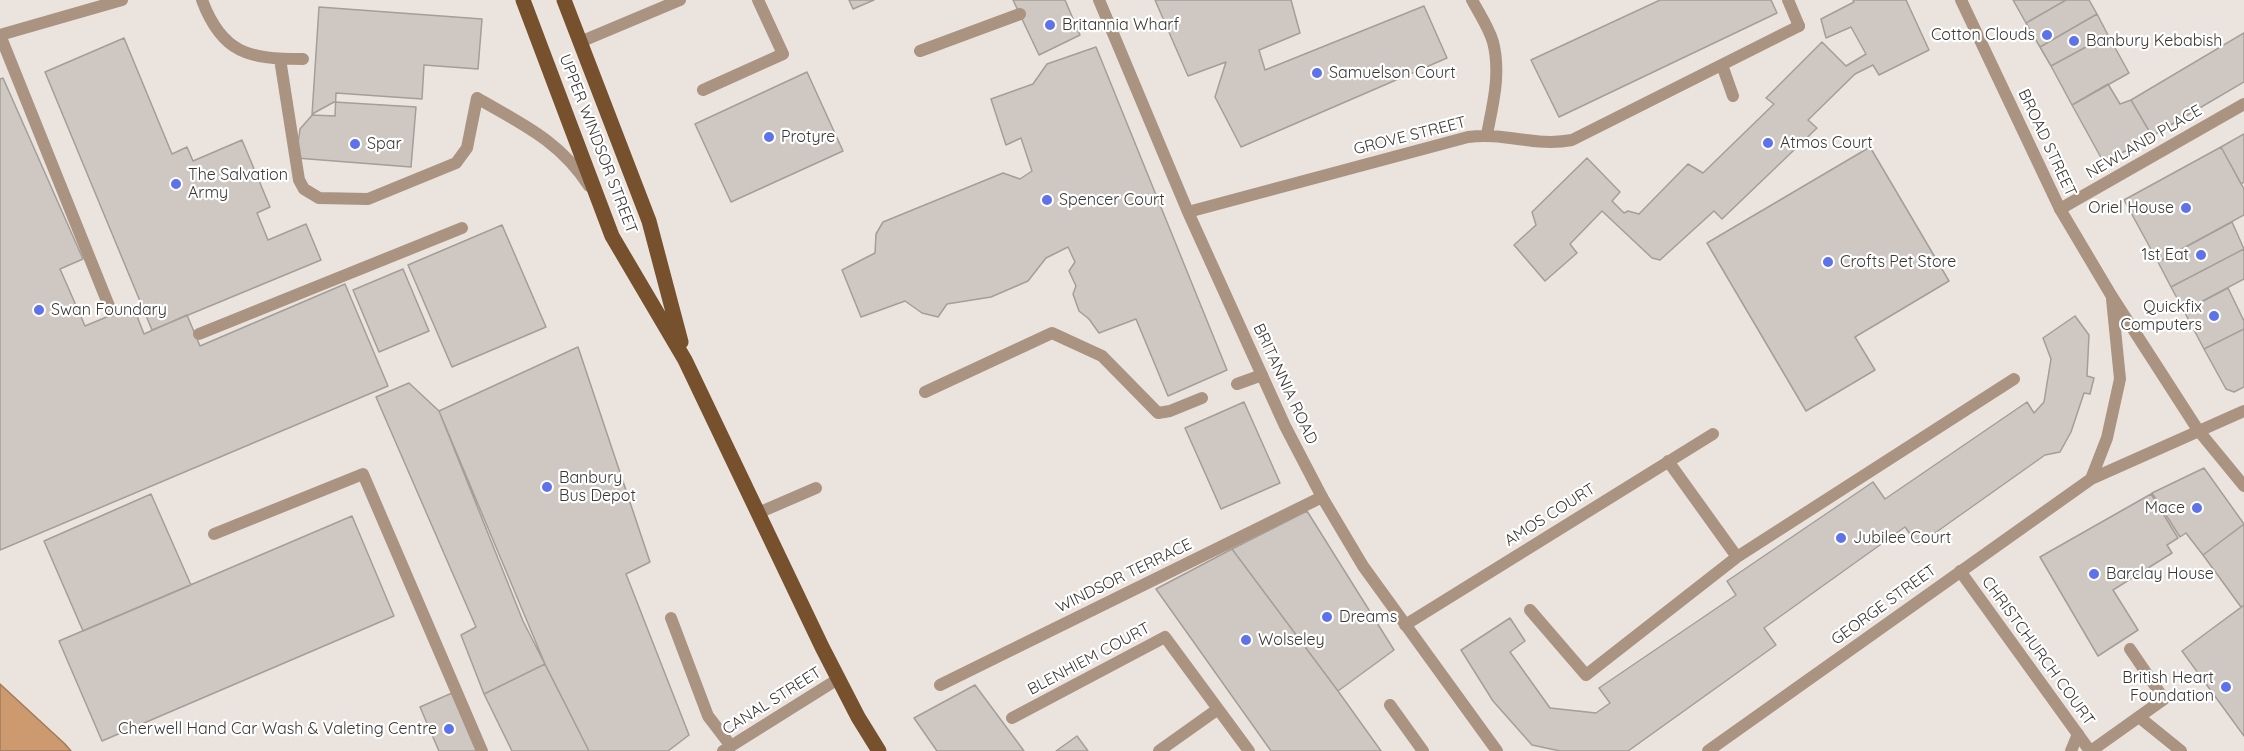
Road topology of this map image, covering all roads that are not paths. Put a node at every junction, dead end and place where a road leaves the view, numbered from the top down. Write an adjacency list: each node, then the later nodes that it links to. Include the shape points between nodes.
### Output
1 (122, 0): 14 (street)
2 (202, 0): 17 (street, via 211,23 228,43 251,54)
3 (513, 0): 13 (street)
4 (523, 0): 13 (main road, UPPER WINDSOR STREET)
5 (564, 0): 15 (main road, UPPER WINDSOR STREET)
6 (680, 0): 15 (street)
7 (758, 0): 20 (street, via 783,54)
8 (1099, 0): 26 (street, BRITANNIA ROAD)
9 (1472, 0): 23 (street, via 1492,41 1497,68)
10 (1788, 0): 19 (street, GROVE STREET, via 1799,26)
11 (1961, 0): 25 (street, BROAD STREET)
12 (1020, 14): 16 (street)
13 (532, 24): 24 (main road, UPPER WINDSOR STREET)
14 (0, 35): 29 (street)
15 (580, 42): 31 (main road, UPPER WINDSOR STREET, via 649,221)
16 (920, 51)
17 (280, 59): 18 (street); 24 (street, via 299,180 311,195 368,199 456,163 467,148 477,98 550,141 576,166)
18 (303, 59)
19 (1722, 65): 21 (street); 23 (street, GROVE STREET, via 1572,140 1550,144)
20 (703, 90)
21 (1734, 96)
22 (2244, 104): 25 (street, NEWLAND PLACE)
23 (1487, 134): 26 (street, GROVE STREET)
24 (599, 202): 31 (main road, UPPER WINDSOR STREET, via 612,236)
25 (2060, 209): 28 (street, BROAD STREET)
26 (1188, 212): 32 (street, BRITANNIA ROAD)
27 (462, 228): 30 (street)
28 (2111, 295): 38 (street, BROAD STREET); 41 (street, BROAD STREET, via 2120,379 2107,438)
29 (111, 311)
30 (199, 334)
31 (685, 360): 45 (main road, UPPER WINDSOR STREET)
32 (1262, 375): 34 (street); 44 (street, BRITANNIA ROAD)
33 (2014, 379): 47 (street)
34 (1237, 384)
35 (925, 392): 36 (street, via 1052,333 1102,356 1158,413)
36 (1202, 398)
37 (2244, 411): 38 (street, GEORGE STREET)
38 (2198, 430): 41 (street, GEORGE STREET); 42 (street, BROAD STREET)
39 (1713, 434): 40 (street, AMOS COURT)
40 (1668, 461): 47 (street); 51 (street, AMOS COURT)
41 (2091, 479): 48 (street, GEORGE STREET)
42 (2244, 486)
43 (816, 488): 45 (street)
44 (1322, 497): 51 (street, BRITANNIA ROAD, via 1363,566); 54 (street, WINDSOR TERRACE)
45 (758, 513): 53 (main road, UPPER WINDSOR STREET)
46 (214, 534): 61 (street, via 363,474)
47 (1737, 557): 49 (street, via 1586,675)
48 (1960, 571): 59 (street, CHRISTCHURCH COURT); 67 (street, GEORGE STREET)
49 (1530, 610)
50 (671, 618): 60 (street, via 708,716)
51 (1405, 625): 66 (street, BRITANNIA ROAD)
52 (2130, 649): 57 (street, via 2164,699)
53 (838, 679): 60 (street, CANAL STREET); 62 (main road, UPPER WINDSOR STREET)
54 (940, 685)
55 (1390, 705): 65 (street)
56 (1218, 709): 58 (street, BLENHIEM COURT, via 1165,637); 63 (street); 64 (street, BLENHIEM COURT)
57 (2139, 717): 69 (street); 70 (street)
58 (1012, 718)
59 (2078, 734): 68 (street); 69 (street, CHRISTCHURCH COURT)
60 (727, 749)
61 (482, 751)
62 (879, 751)
63 (1159, 751)
64 (1249, 751)
65 (1423, 751)
66 (1497, 751)
67 (1708, 751)
68 (2071, 751)
69 (2090, 751)
70 (2181, 751)

